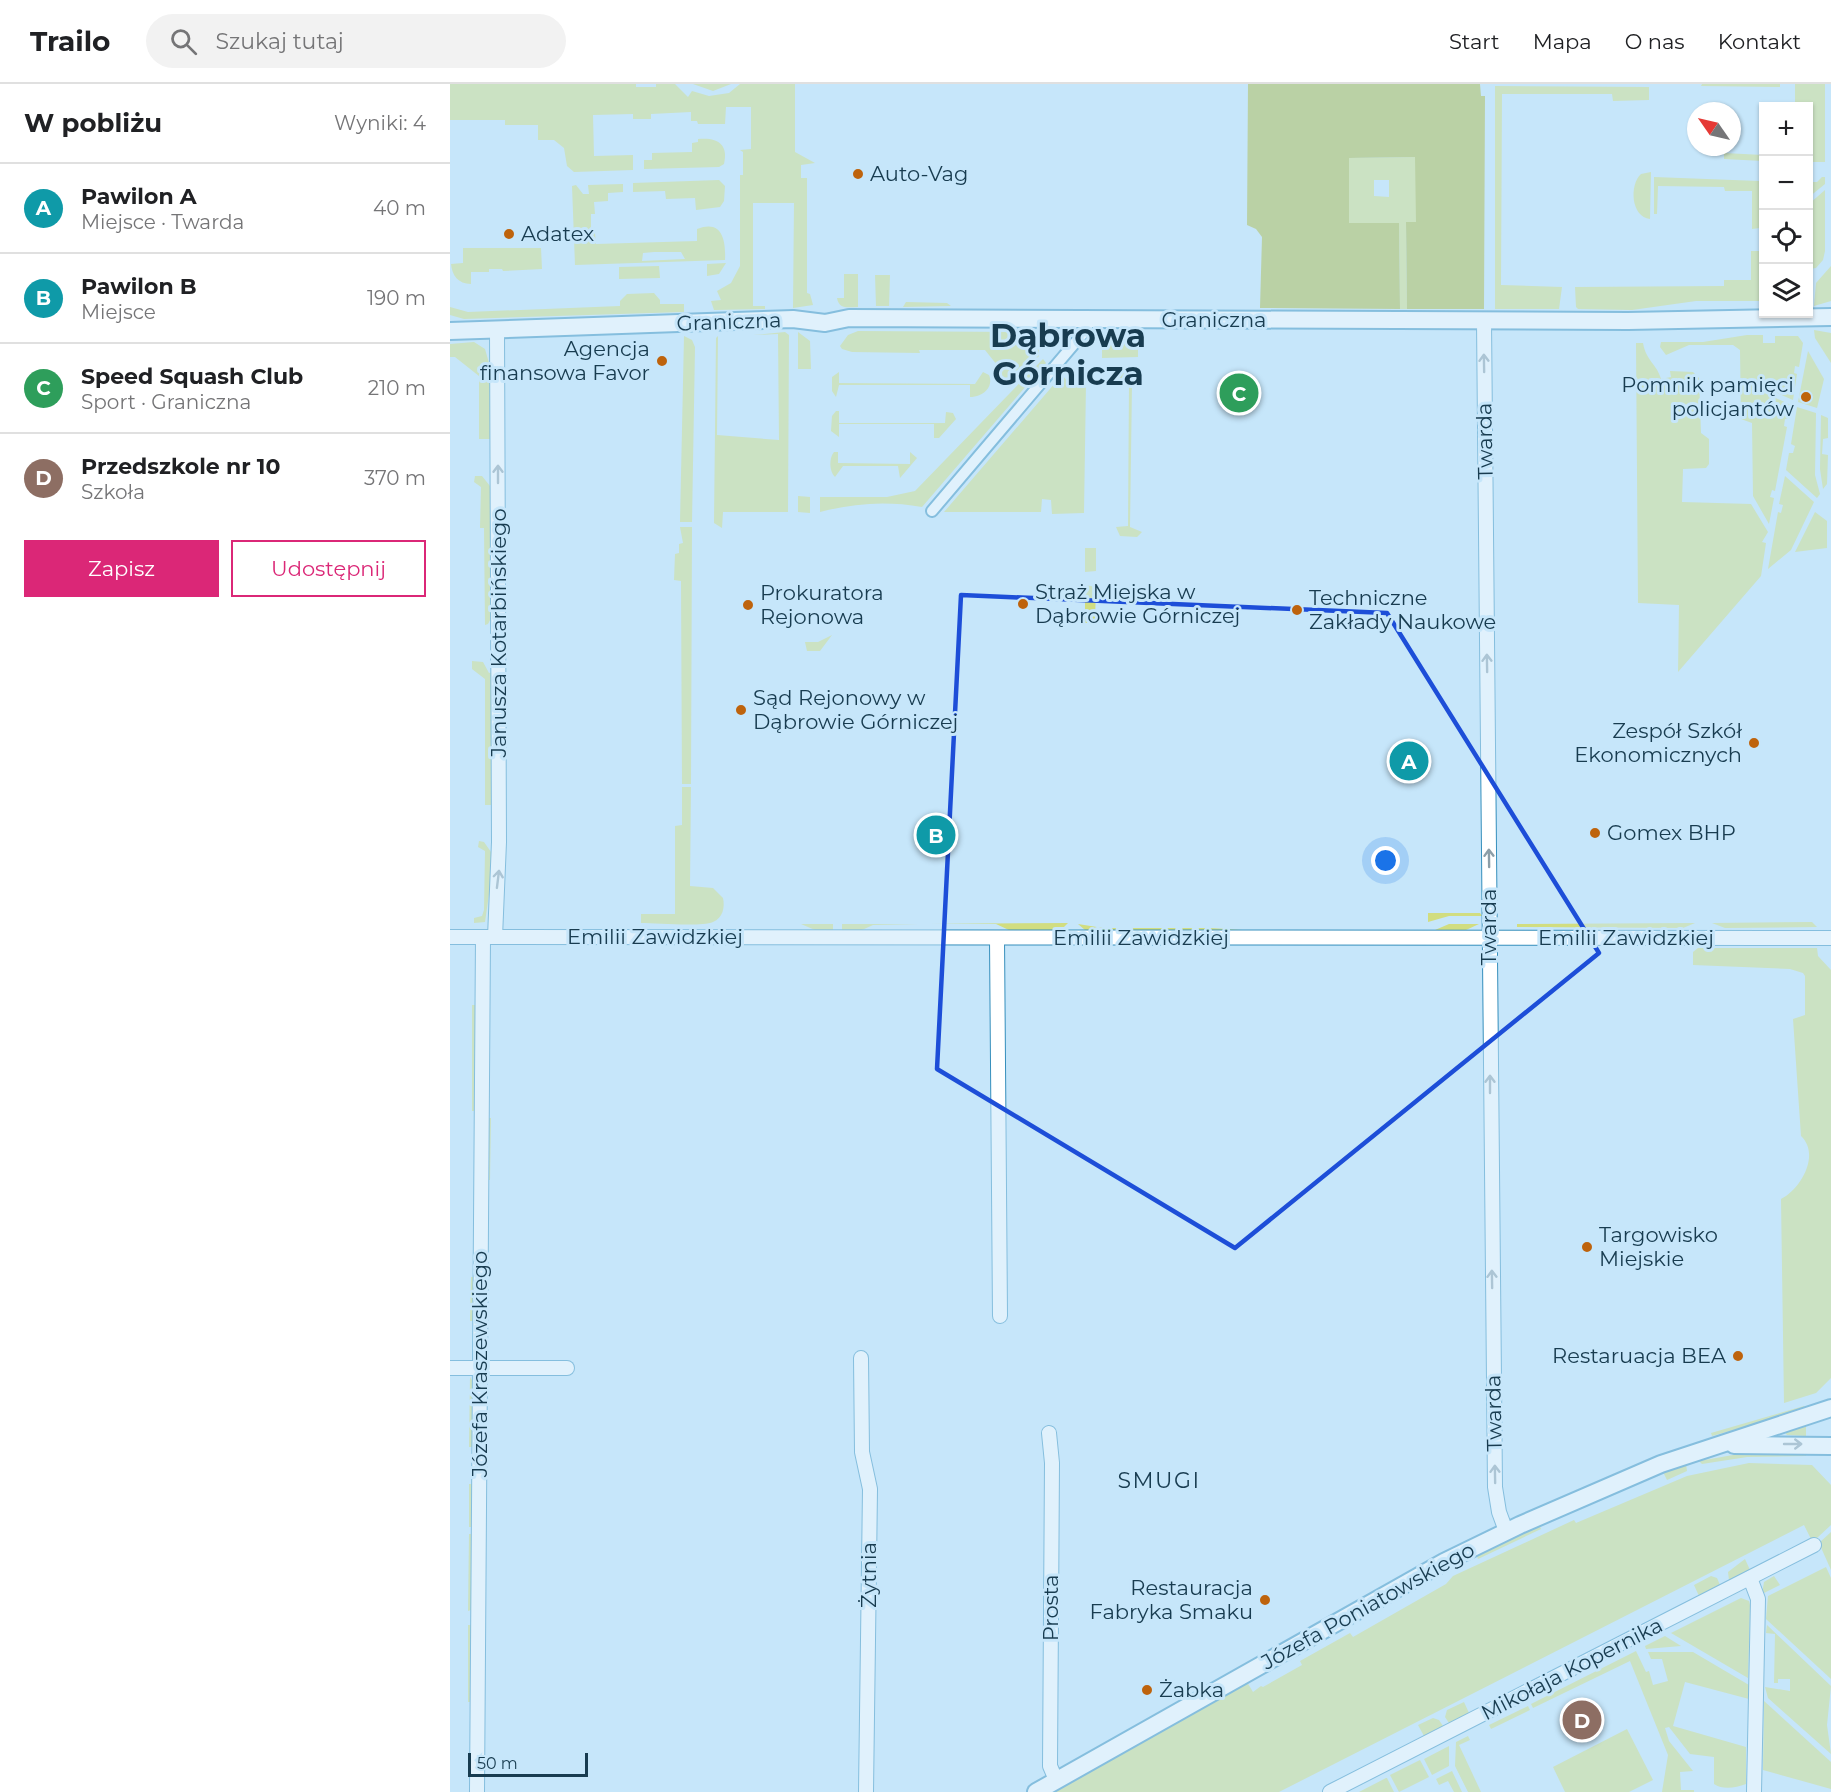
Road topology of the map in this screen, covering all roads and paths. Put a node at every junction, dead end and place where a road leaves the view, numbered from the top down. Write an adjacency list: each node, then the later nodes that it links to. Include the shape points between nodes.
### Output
1 (1831, 317): 3 (street, Graniczna)
2 (1089, 319): 3 (street, Graniczna); 5 (street, Graniczna, via 849,318 825,323 794,319); 6 (street, via 1086,330)
3 (1484, 321): 10 (street, Twarda, one-way to 3)
4 (451, 330): 5 (street, Graniczna)
5 (497, 330): 8 (street, Janusza Kotarbińskiego, one-way to 5, via 499,865)
6 (932, 511)
7 (450, 937): 8 (street, Emilii Zawidzkiej)
8 (489, 937): 9 (street, Emilii Zawidzkiej); 15 (street, Józefa Kraszewskiego)
9 (998, 938): 10 (street, Emilii Zawidzkiej); 12 (street)
10 (1489, 938): 11 (street, Emilii Zawidzkiej); 21 (street, Twarda, one-way to 10, via 1495,1487)
11 (1831, 938)
12 (1000, 1316)
13 (861, 1358): 26 (street, Żytnia, via 862,1452 870,1489)
14 (450, 1368): 15 (street)
15 (479, 1368): 16 (street); 25 (street, Józefa Kraszewskiego)
16 (567, 1368)
17 (1831, 1408): 20 (street, Józefa Poniatowskiego)
18 (1049, 1433): 24 (street, Prosta, via 1050,1766)
19 (1831, 1446): 20 (street, Józefa Poniatowskiego, one-way to 19)
20 (1712, 1447): 21 (street, Józefa Poniatowskiego, via 1661,1464)
21 (1506, 1531): 24 (street, Józefa Poniatowskiego)
22 (1814, 1545): 23 (street, Mikołaja Kopernika)
23 (1750, 1578): 28 (street, Mikołaja Kopernika); 29 (street, via 1758,1599)
24 (1056, 1780): 27 (street, Józefa Poniatowskiego)
25 (477, 1792)
26 (866, 1792)
27 (1036, 1792)
28 (1330, 1792)
29 (1754, 1792)

